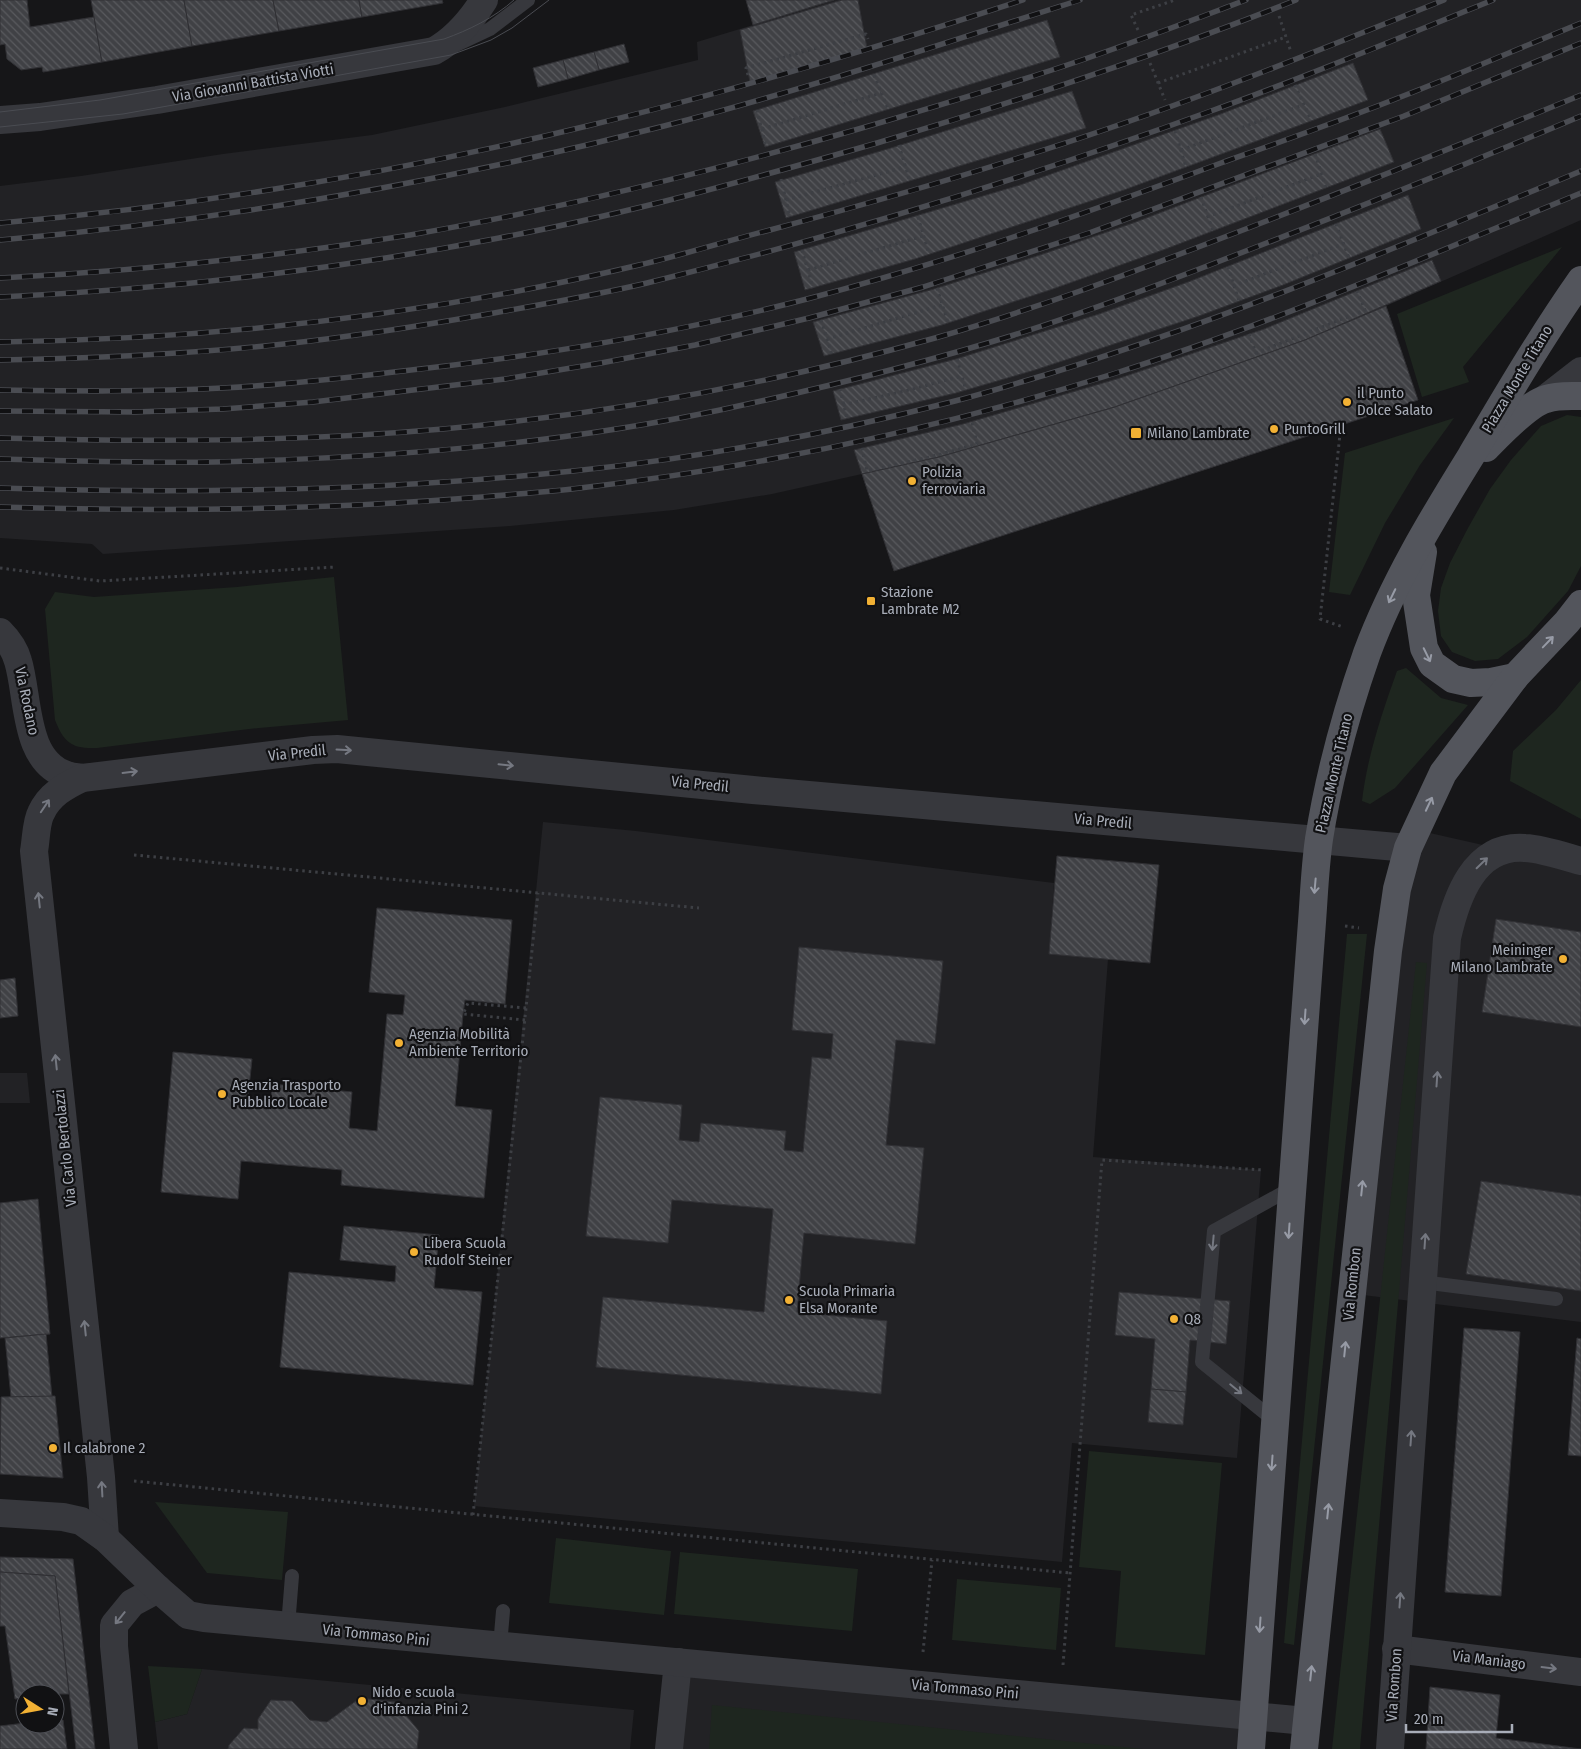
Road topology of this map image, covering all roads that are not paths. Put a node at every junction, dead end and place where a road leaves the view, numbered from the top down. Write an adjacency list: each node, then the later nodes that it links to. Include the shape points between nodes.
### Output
1 (484, 0): 5 (street, via 454,36)
2 (517, 0): 4 (lane)
3 (528, 0): 4 (lane)
4 (500, 22): 5 (lane, Via Giovanni Battista Viotti, via 480,35)
5 (434, 51): 6 (street, Via Giovanni Battista Viotti, via 157,100)
6 (0, 120)
7 (1581, 280): 11 (main road, Piazza Monte Titano, via 1546,330)
8 (1581, 371): 10 (street, Piazza Monte Titano)
9 (1581, 396): 10 (main road, Piazza Monte Titano)
10 (1545, 399): 11 (main road, Piazza Monte Titano, via 1502,432)
11 (1456, 479): 12 (main road, Piazza Monte Titano)
12 (1431, 522): 15 (main road, Piazza Monte Titano, one-way to 15, via 1416,595 1424,648 1432,664 1453,679 1471,683); 17 (main road, Piazza Monte Titano, one-way to 17, via 1386,607 1368,652 1344,726)
13 (1581, 604): 15 (main road, one-way to 13)
14 (0, 632): 16 (street, Via Rodano, via 18,661 38,750 53,768)
15 (1515, 677): 18 (main road, one-way to 15, via 1444,773)
16 (82, 778): 17 (street, Via Predil, one-way to 17, via 337,749); 25 (street, Via Carlo Bertolazzi, one-way to 16, via 34,851 40,814 52,797)
17 (1319, 840): 18 (street, Piazza Monte Titano); 20 (main road, one-way to 20)
18 (1408, 848): 35 (main road, Via Rombon, one-way to 18, via 1388,951 1397,889)
19 (1581, 861): 21 (street, Via Rombon, one-way to 19, via 1447,938 1456,904 1476,869 1489,856 1506,848 1525,848)
20 (1293, 1180): 23 (main road, one-way to 23); 23 (lane, one-way to 23, via 1214,1232 1202,1362)
21 (1422, 1282): 22 (lane); 31 (street, Via Rombon, one-way to 21)
22 (1556, 1299)
23 (1275, 1420): 34 (main road, one-way to 34)
24 (0, 1513): 25 (street, Via Tommaso Pini, via 81,1521)
25 (105, 1538): 27 (street, Via Tommaso Pini)
26 (292, 1576): 29 (lane)
27 (158, 1589): 29 (street, Via Tommaso Pini, via 188,1615); 36 (street, one-way to 36, via 132,1602 114,1625)
28 (503, 1611): 30 (lane)
29 (288, 1626): 30 (street, Via Tommaso Pini)
30 (500, 1646): 32 (street, Via Tommaso Pini)
31 (1396, 1649): 33 (street, Via Maniago, one-way to 33); 40 (street, Via Rombon)
32 (678, 1662): 34 (street, Via Tommaso Pini); 37 (street)
33 (1581, 1672)
34 (1253, 1717): 35 (street); 38 (main road)
35 (1306, 1721): 39 (main road, Via Rombon)
36 (124, 1749)
37 (669, 1749)
38 (1251, 1749)
39 (1304, 1749)
40 (1390, 1749)

